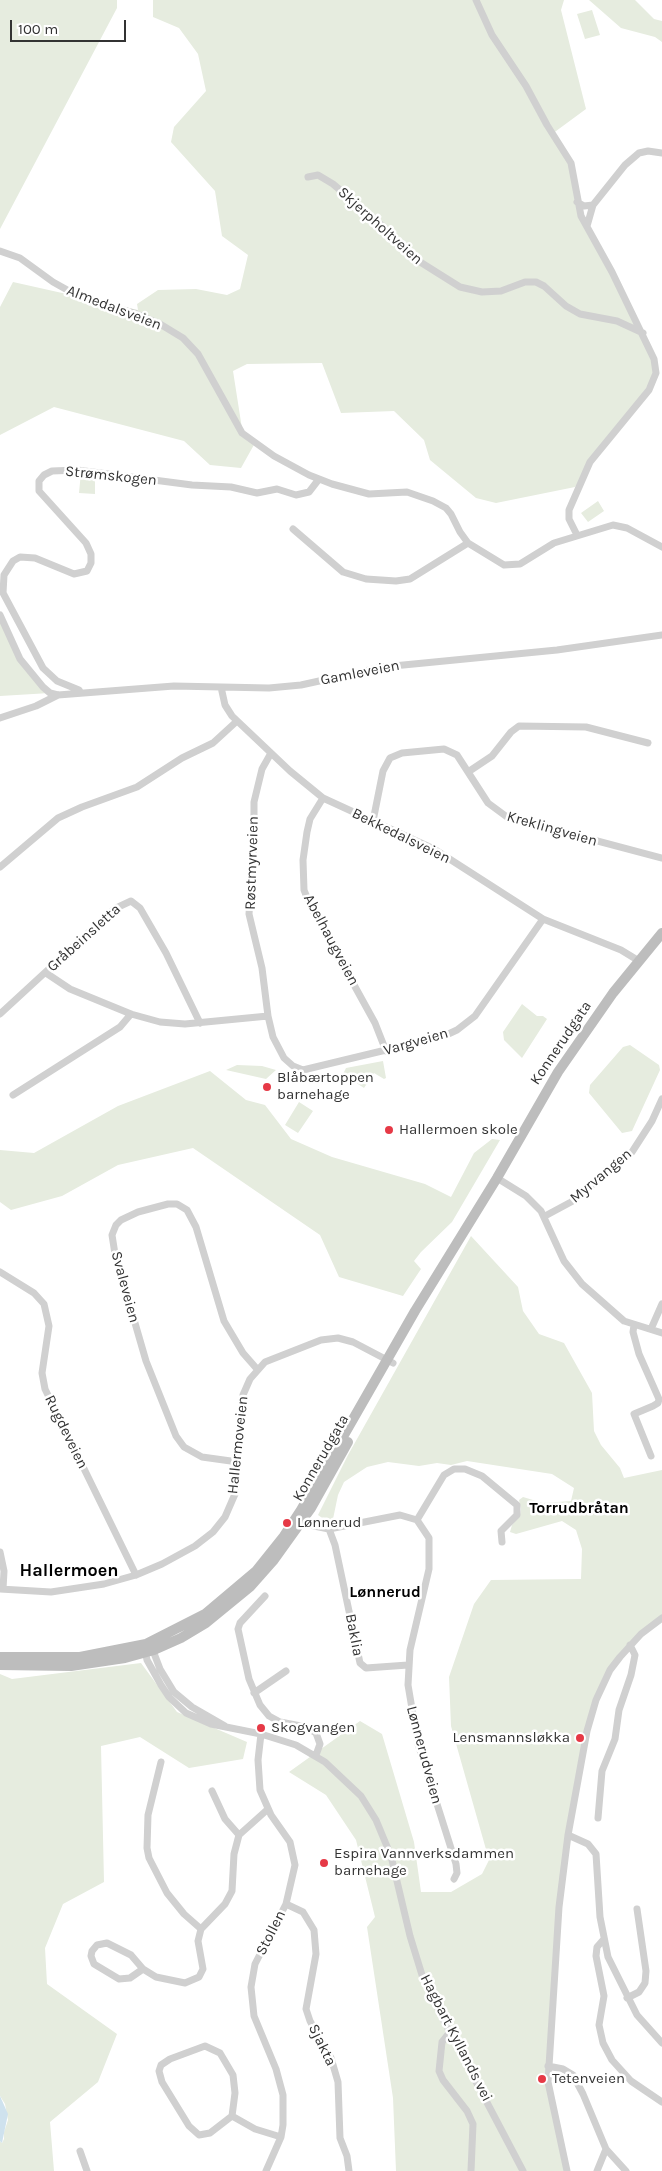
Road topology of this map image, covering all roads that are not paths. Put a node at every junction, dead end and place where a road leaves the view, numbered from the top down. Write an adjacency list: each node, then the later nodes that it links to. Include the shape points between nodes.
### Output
1 (476, 0): 4 (street, via 492,35 571,163)
2 (662, 153): 5 (street, via 644,151 635,156)
3 (308, 177): 8 (street, Skjerpholtveien, via 318,175 333,184 381,225 409,255 460,287 474,291 501,291 525,282 536,282 580,314 617,321)
4 (577, 202): 5 (street, via 584,206); 6 (street)
5 (593, 205): 6 (street)
6 (586, 226): 8 (street)
7 (0, 251): 9 (street, Almedalsveien, via 20,258 78,296 134,313 183,338 198,354 242,433 274,456)
8 (643, 334): 11 (street, via 654,359 654,379 643,398 590,462 569,510)
9 (319, 479): 12 (street, Almedalsveien, via 363,492 403,491 433,501 452,514); 17 (street, Strømskogen, via 309,492 301,495 277,489 257,493 232,487 77,470 52,471 42,477 38,486 42,496 86,543 91,563 84,572 74,574 35,558 20,557 4,575 3,593 42,668 57,681)
10 (293, 528): 12 (street, via 343,572 366,579 410,579)
11 (576, 535): 12 (street, Almedalsveien, via 554,543 526,562 512,566 494,560); 13 (street, Almedalsveien, via 620,526)
12 (468, 543)
13 (662, 547)
14 (0, 615): 18 (street, via 20,659 43,687)
15 (662, 635): 16 (street, Gamleveien, via 557,650 383,667 301,685)
16 (221, 687): 17 (street, Gamleveien, via 174,686); 20 (street, Bekkedalsveien, via 224,705)
17 (82, 692): 18 (street, Gamleveien)
18 (58, 695): 19 (street, Gamleveien)
19 (0, 718)
20 (237, 721): 22 (street, Bekkedalsveien); 27 (street, via 213,743 182,758 137,787 58,818)
21 (648, 743): 23 (street, via 586,727 525,725 514,729 492,756)
22 (271, 753): 24 (street, Bekkedalsveien); 34 (street, Røstmyrveien, via 262,769 254,802 249,914 262,968)
23 (468, 772): 25 (street, Kreklingveien, via 459,758 448,750 392,756 385,764); 26 (street, Kreklingveien, via 488,802 507,817)
24 (323, 798): 25 (street, Bekkedalsveien); 36 (street, Abelhaugveien, via 310,819 307,832 304,890)
25 (373, 821): 28 (street, Bekkedalsveien, via 434,849)
26 (662, 858)
27 (0, 867)
28 (543, 919): 30 (street, Bekkedalsveien, via 621,950); 36 (street, Vargveien, via 489,998 464,1025 444,1036)
29 (662, 933): 30 (main road, Konnerudgata)
30 (639, 961): 39 (main road, Konnerudgata, via 570,1054 536,1106)
31 (46, 973): 32 (street, Gråbeinsletta); 33 (street, via 61,985); 35 (street, Gråbeinsletta, via 114,909 126,901 134,902 166,953)
32 (0, 1014)
33 (131, 1014): 35 (street, via 160,1022); 37 (street, via 125,1023 109,1034)
34 (268, 1016): 35 (street); 36 (street, Vargveien, via 278,1047 288,1062 298,1069)
35 (200, 1023)
36 (386, 1051)
37 (13, 1095)
38 (662, 1099): 40 (street, Myrvangen, via 632,1152 571,1202)
39 (497, 1178): 40 (street, via 529,1198); 46 (main road, Konnerudgata)
40 (545, 1216): 43 (street, via 560,1255 572,1273 621,1318)
41 (0, 1272): 55 (street, Rugdeveien, via 34,1293 44,1304 49,1326 42,1373 45,1389)
42 (662, 1304): 44 (street)
43 (634, 1324): 44 (street); 48 (street, via 639,1354 659,1399 658,1403 634,1414)
44 (651, 1329): 45 (street)
45 (662, 1333)
46 (390, 1361): 47 (street, Hallermoveien, via 353,1342 330,1338 285,1352); 50 (main road, Konnerudgata)
47 (258, 1369): 49 (street, Hallermoveien, via 243,1395); 49 (street, Svaleveien, via 243,1353 224,1320 196,1227 187,1210 177,1204 168,1204 121,1220 112,1235 115,1254 146,1361 178,1440 189,1451)
48 (651, 1456)
49 (238, 1462): 55 (street, Hallermoveien, via 235,1494 220,1524 188,1550)
50 (300, 1518): 52 (street, via 314,1526); 60 (main road, Konnerudgata, via 263,1575 238,1598 192,1632)
51 (417, 1520): 52 (street, via 400,1515 389,1516); 53 (street, via 444,1475 454,1469 465,1469 482,1476 517,1505 517,1515 501,1531); 63 (street, Lønnerudveien, via 429,1538 430,1556)
52 (329, 1529): 63 (street, Baklia, via 360,1663 369,1668)
53 (502, 1542)
54 (0, 1552): 56 (street, via 4,1571)
55 (136, 1575): 56 (street, Hallermoveien, via 90,1588 37,1592)
56 (2, 1589)
57 (265, 1596): 65 (street, via 240,1622 238,1629)
58 (662, 1618): 59 (street)
59 (630, 1646): 71 (street, via 635,1655 632,1675 619,1710 615,1739 602,1771); 72 (street, via 610,1670 591,1714)
60 (148, 1649): 61 (main road, Konnerudgata, via 80,1657); 62 (main road, Konnerudgata, via 71,1666); 66 (street, Hagbart Kyllands vei, via 161,1685 177,1706 196,1719)
61 (0, 1657)
62 (0, 1665)
63 (408, 1665): 74 (street, Lønnerudveien, via 412,1720 456,1864)
64 (286, 1671): 65 (street)
65 (254, 1693): 67 (street, via 269,1716 316,1733 320,1744)
66 (261, 1734): 67 (street, Hagbart Kyllands vei); 70 (street, Stollen, via 259,1779)
67 (316, 1755): 81 (street, Hagbart Kyllands vei, via 347,1780 376,1820 391,1856 422,1975)
68 (161, 1762): 77 (street, via 148,1815 149,1858 167,1893)
69 (212, 1791): 73 (street, via 225,1819)
70 (268, 1809): 73 (street); 75 (street, Stollen, via 290,1842 294,1856 294,1875)
71 (598, 1818)
72 (568, 1834): 78 (street, via 588,1844 596,1854); 83 (street, via 559,1907)
73 (239, 1835): 77 (street, via 234,1854 232,1891 225,1904)
74 (454, 1879)
75 (286, 1904): 86 (street, Stollen, via 255,1964 250,1997 254,2016 281,2084 284,2113); 91 (street, Sjakta, via 303,1912 314,1930 316,1954 306,2009 331,2058 340,2138)
76 (637, 1909): 80 (street, via 646,1983 639,1992)
77 (201, 1929): 79 (street, via 198,1941 203,1969 196,1979 176,1983)
78 (604, 1939): 80 (street, via 608,1957); 84 (street, via 597,1947 596,1956 604,1996 599,2025 603,2043 612,2060 631,2081)
79 (143, 1969): 79 (street, via 131,1955 114,1944 101,1943 92,1951 94,1964 119,1979 130,1978)
80 (627, 1998): 82 (street, via 637,2015)
81 (450, 2032): 92 (street, via 442,2042 439,2072 474,2124); 93 (street, Hagbart Kyllands vei)
82 (662, 2043)
83 (548, 2066): 87 (street, via 573,2075); 94 (street, via 551,2106)
84 (662, 2102)
85 (232, 2116): 85 (street, via 210,2133 199,2135 162,2082 161,2065 205,2046 220,2053 233,2075); 86 (street, via 255,2129)
86 (281, 2137): 90 (street, Stollen)
87 (606, 2149): 95 (street); 96 (street)
88 (80, 2151): 89 (street)
89 (87, 2171)
90 (266, 2171)
91 (349, 2171)
92 (471, 2171)
93 (523, 2171)
94 (567, 2171)
95 (597, 2171)
96 (626, 2171)

